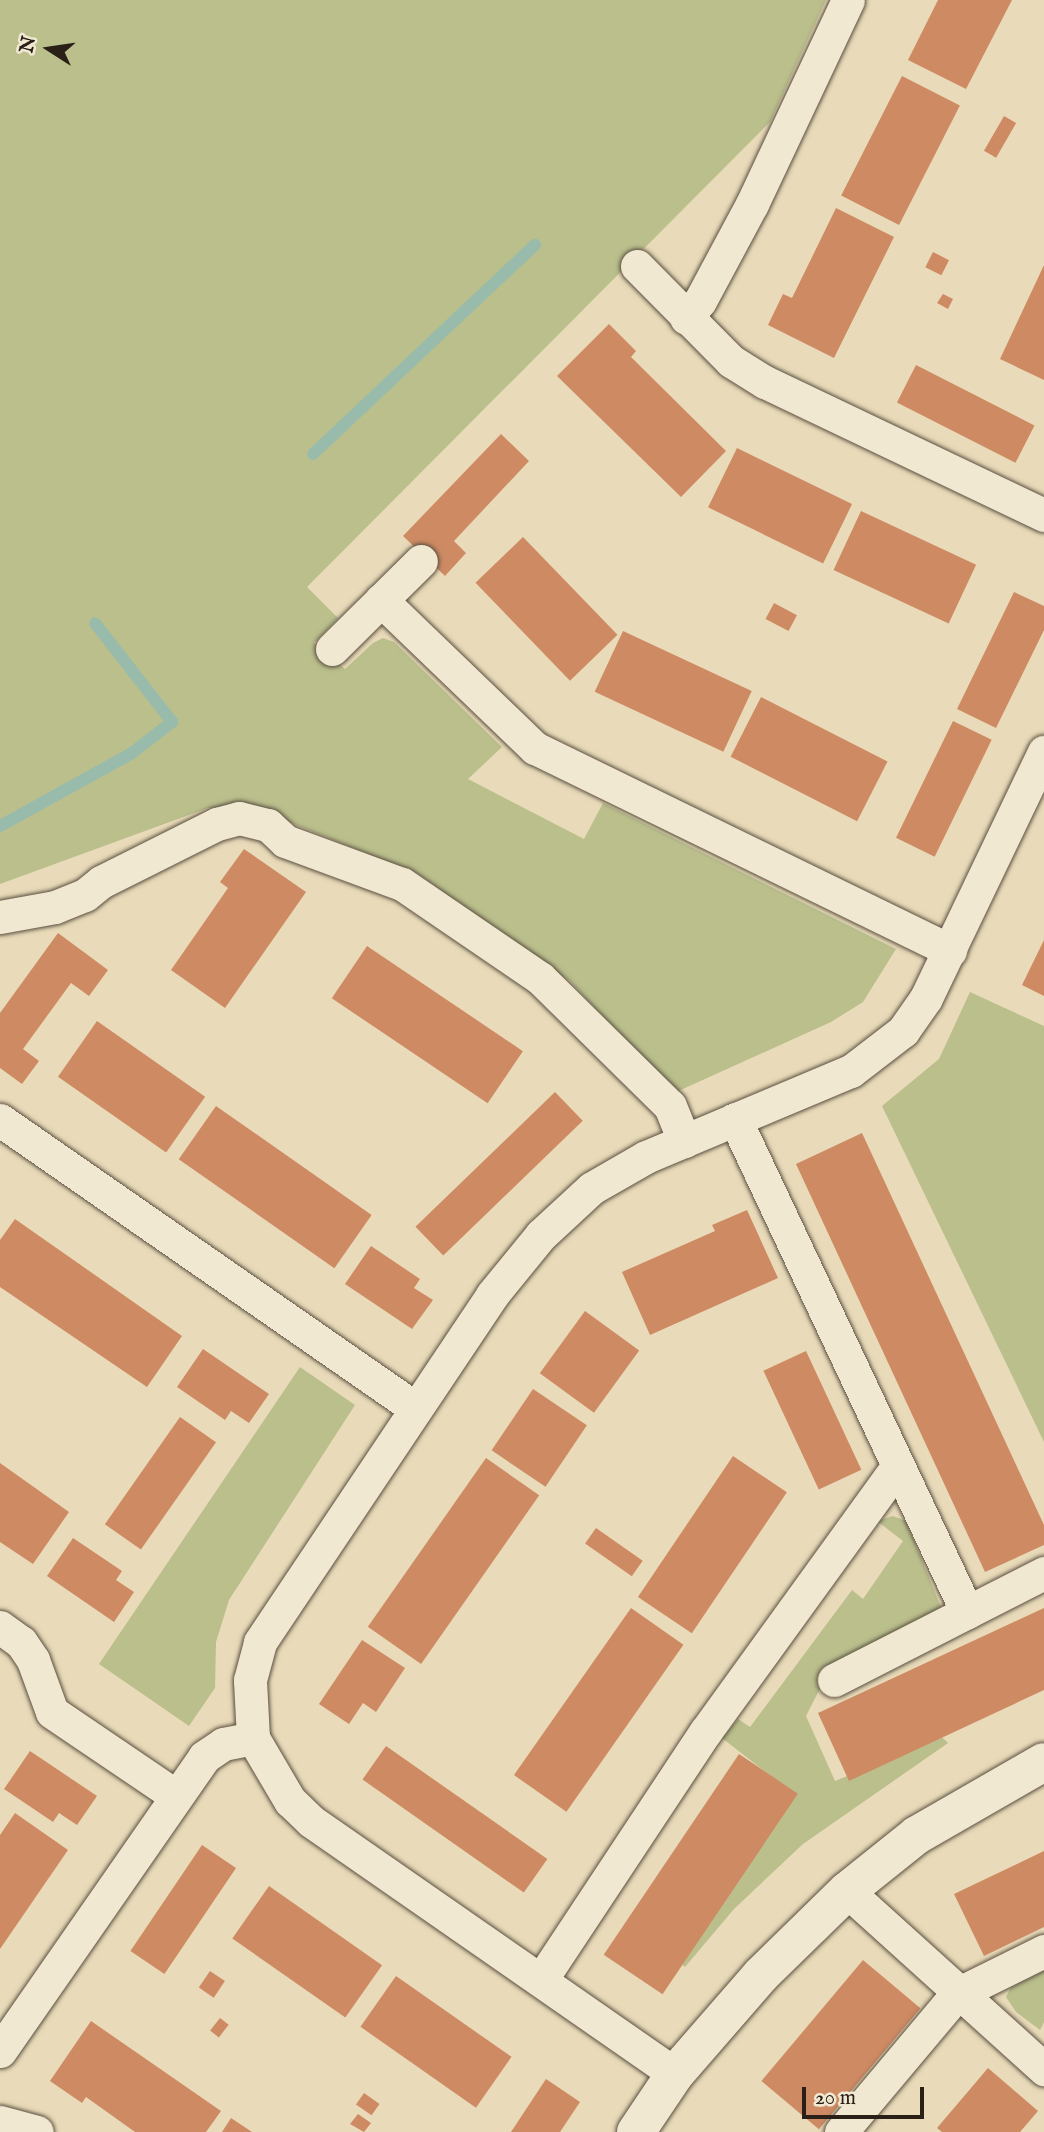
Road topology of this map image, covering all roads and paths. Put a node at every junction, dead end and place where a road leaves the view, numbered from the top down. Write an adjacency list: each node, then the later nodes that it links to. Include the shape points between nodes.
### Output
1 (848, 0): 3 (street, via 752,204 700,301)
2 (637, 266): 3 (street)
3 (686, 318): 4 (street, via 731,360 765,382)
4 (1044, 515)
5 (421, 561): 6 (street)
6 (382, 600): 7 (street); 10 (street, via 535,748)
7 (332, 649)
8 (1044, 752): 10 (street)
9 (0, 917): 13 (street, via 55,907 85,895 101,882 217,824 239,818 268,825 285,841 402,884 540,978 670,1106)
10 (950, 950): 11 (street, via 903,1031 870,1059)
11 (735, 1119): 13 (street); 15 (street)
12 (0, 1120): 14 (street)
13 (684, 1141): 14 (street, via 592,1188 541,1235 492,1295)
14 (415, 1408): 20 (street, via 274,1614 260,1642 250,1680)
15 (898, 1466): 17 (street); 25 (street, via 706,1731)
16 (1044, 1573): 17 (street)
17 (967, 1612): 19 (street)
18 (0, 1627): 22 (street, via 21,1642 33,1660 52,1712)
19 (834, 1680)
20 (253, 1738): 22 (street, via 223,1744 204,1757); 25 (street, via 290,1801 311,1821)
21 (1044, 1762): 23 (street, via 917,1835)
22 (176, 1796): 27 (street)
23 (847, 1891): 26 (street); 29 (street, via 761,1975)
24 (1044, 1951): 26 (street)
25 (541, 1980): 29 (street)
26 (957, 1994): 28 (street); 33 (street)
27 (0, 2050)
28 (1044, 2069)
29 (675, 2074): 32 (street)
30 (0, 2122): 31 (street)
31 (37, 2132)
32 (636, 2132)
33 (841, 2132)

